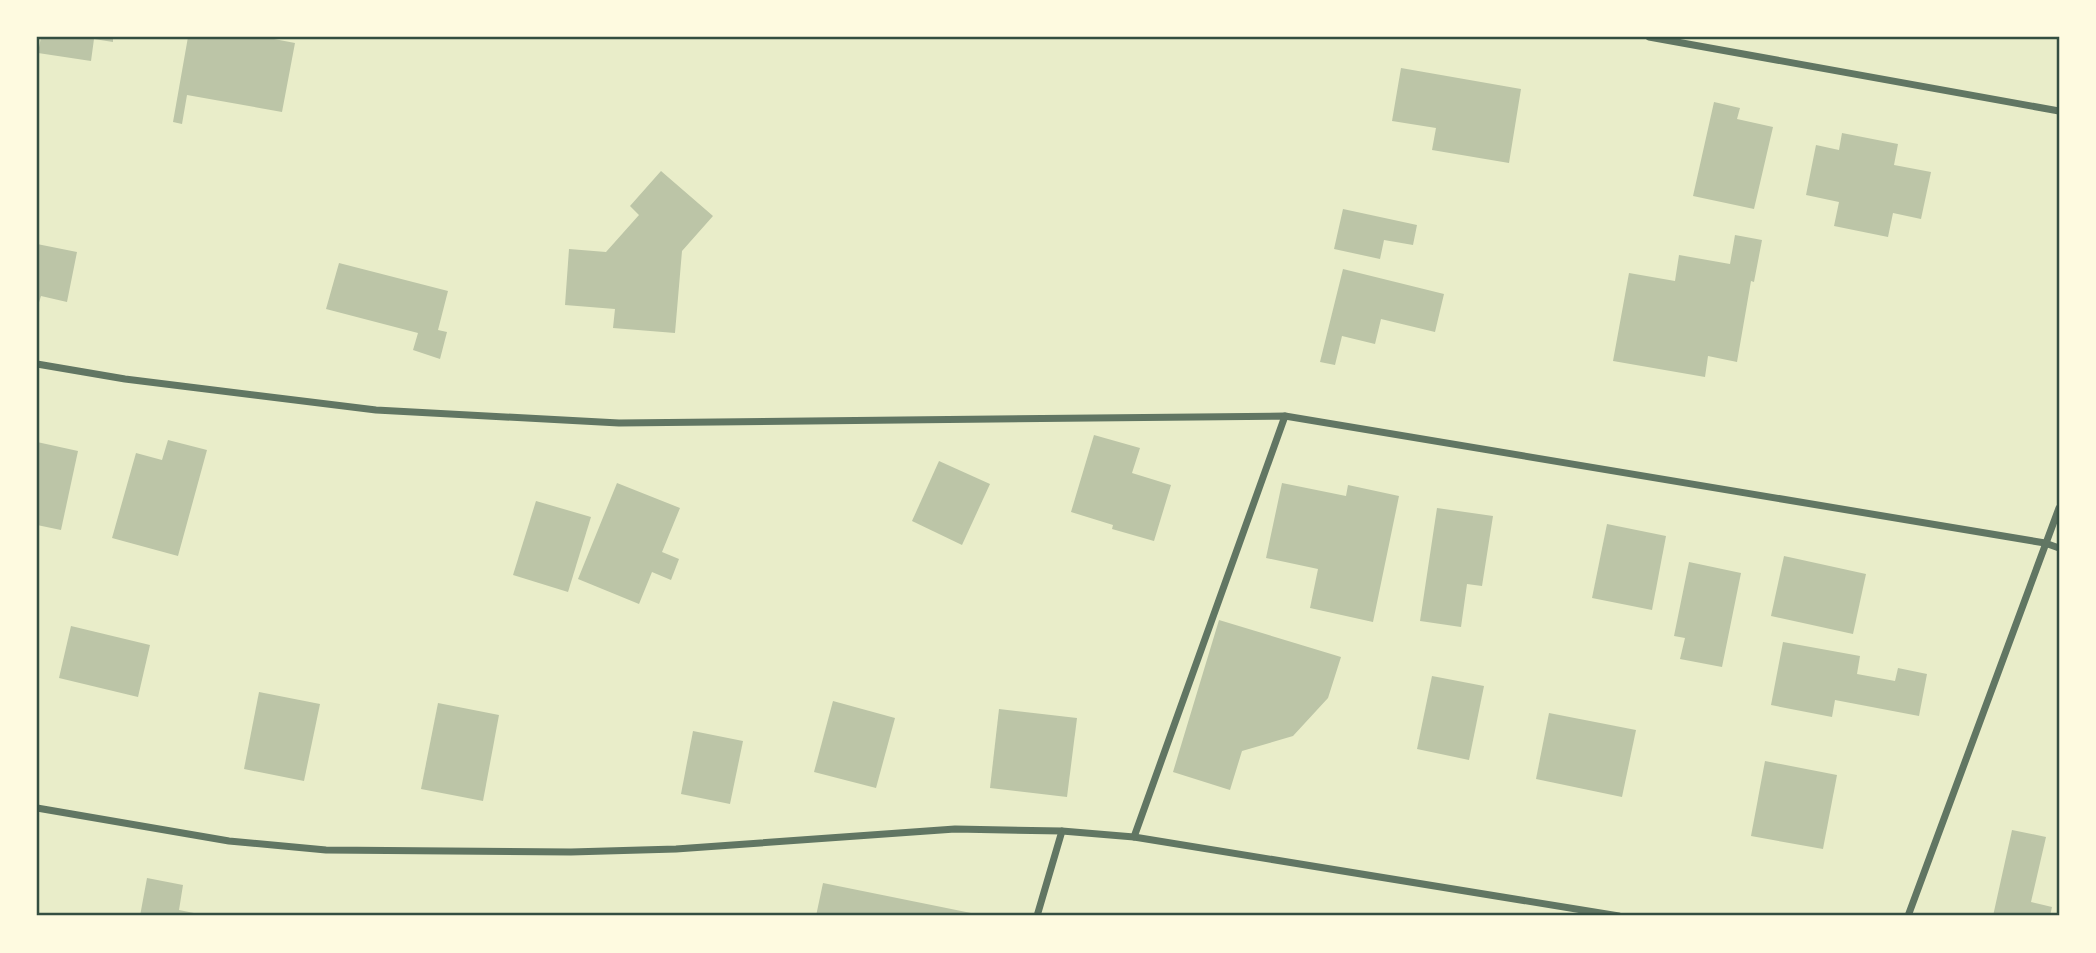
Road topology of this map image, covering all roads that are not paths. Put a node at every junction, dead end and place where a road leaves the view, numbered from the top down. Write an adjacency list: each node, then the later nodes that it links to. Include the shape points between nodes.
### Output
1 (1649, 37): 2 (street)
2 (2059, 111)
3 (37, 364): 4 (street, via 376,410 606,422)
4 (1285, 416): 6 (street); 10 (street)
5 (2059, 508): 6 (street)
6 (2045, 543): 7 (street); 13 (street)
7 (2059, 548)
8 (37, 808): 9 (street, via 229,841 326,850 571,852 955,829)
9 (1062, 831): 10 (street); 11 (street)
10 (1133, 837): 12 (street)
11 (1037, 916)
12 (1619, 916)
13 (1908, 916)

